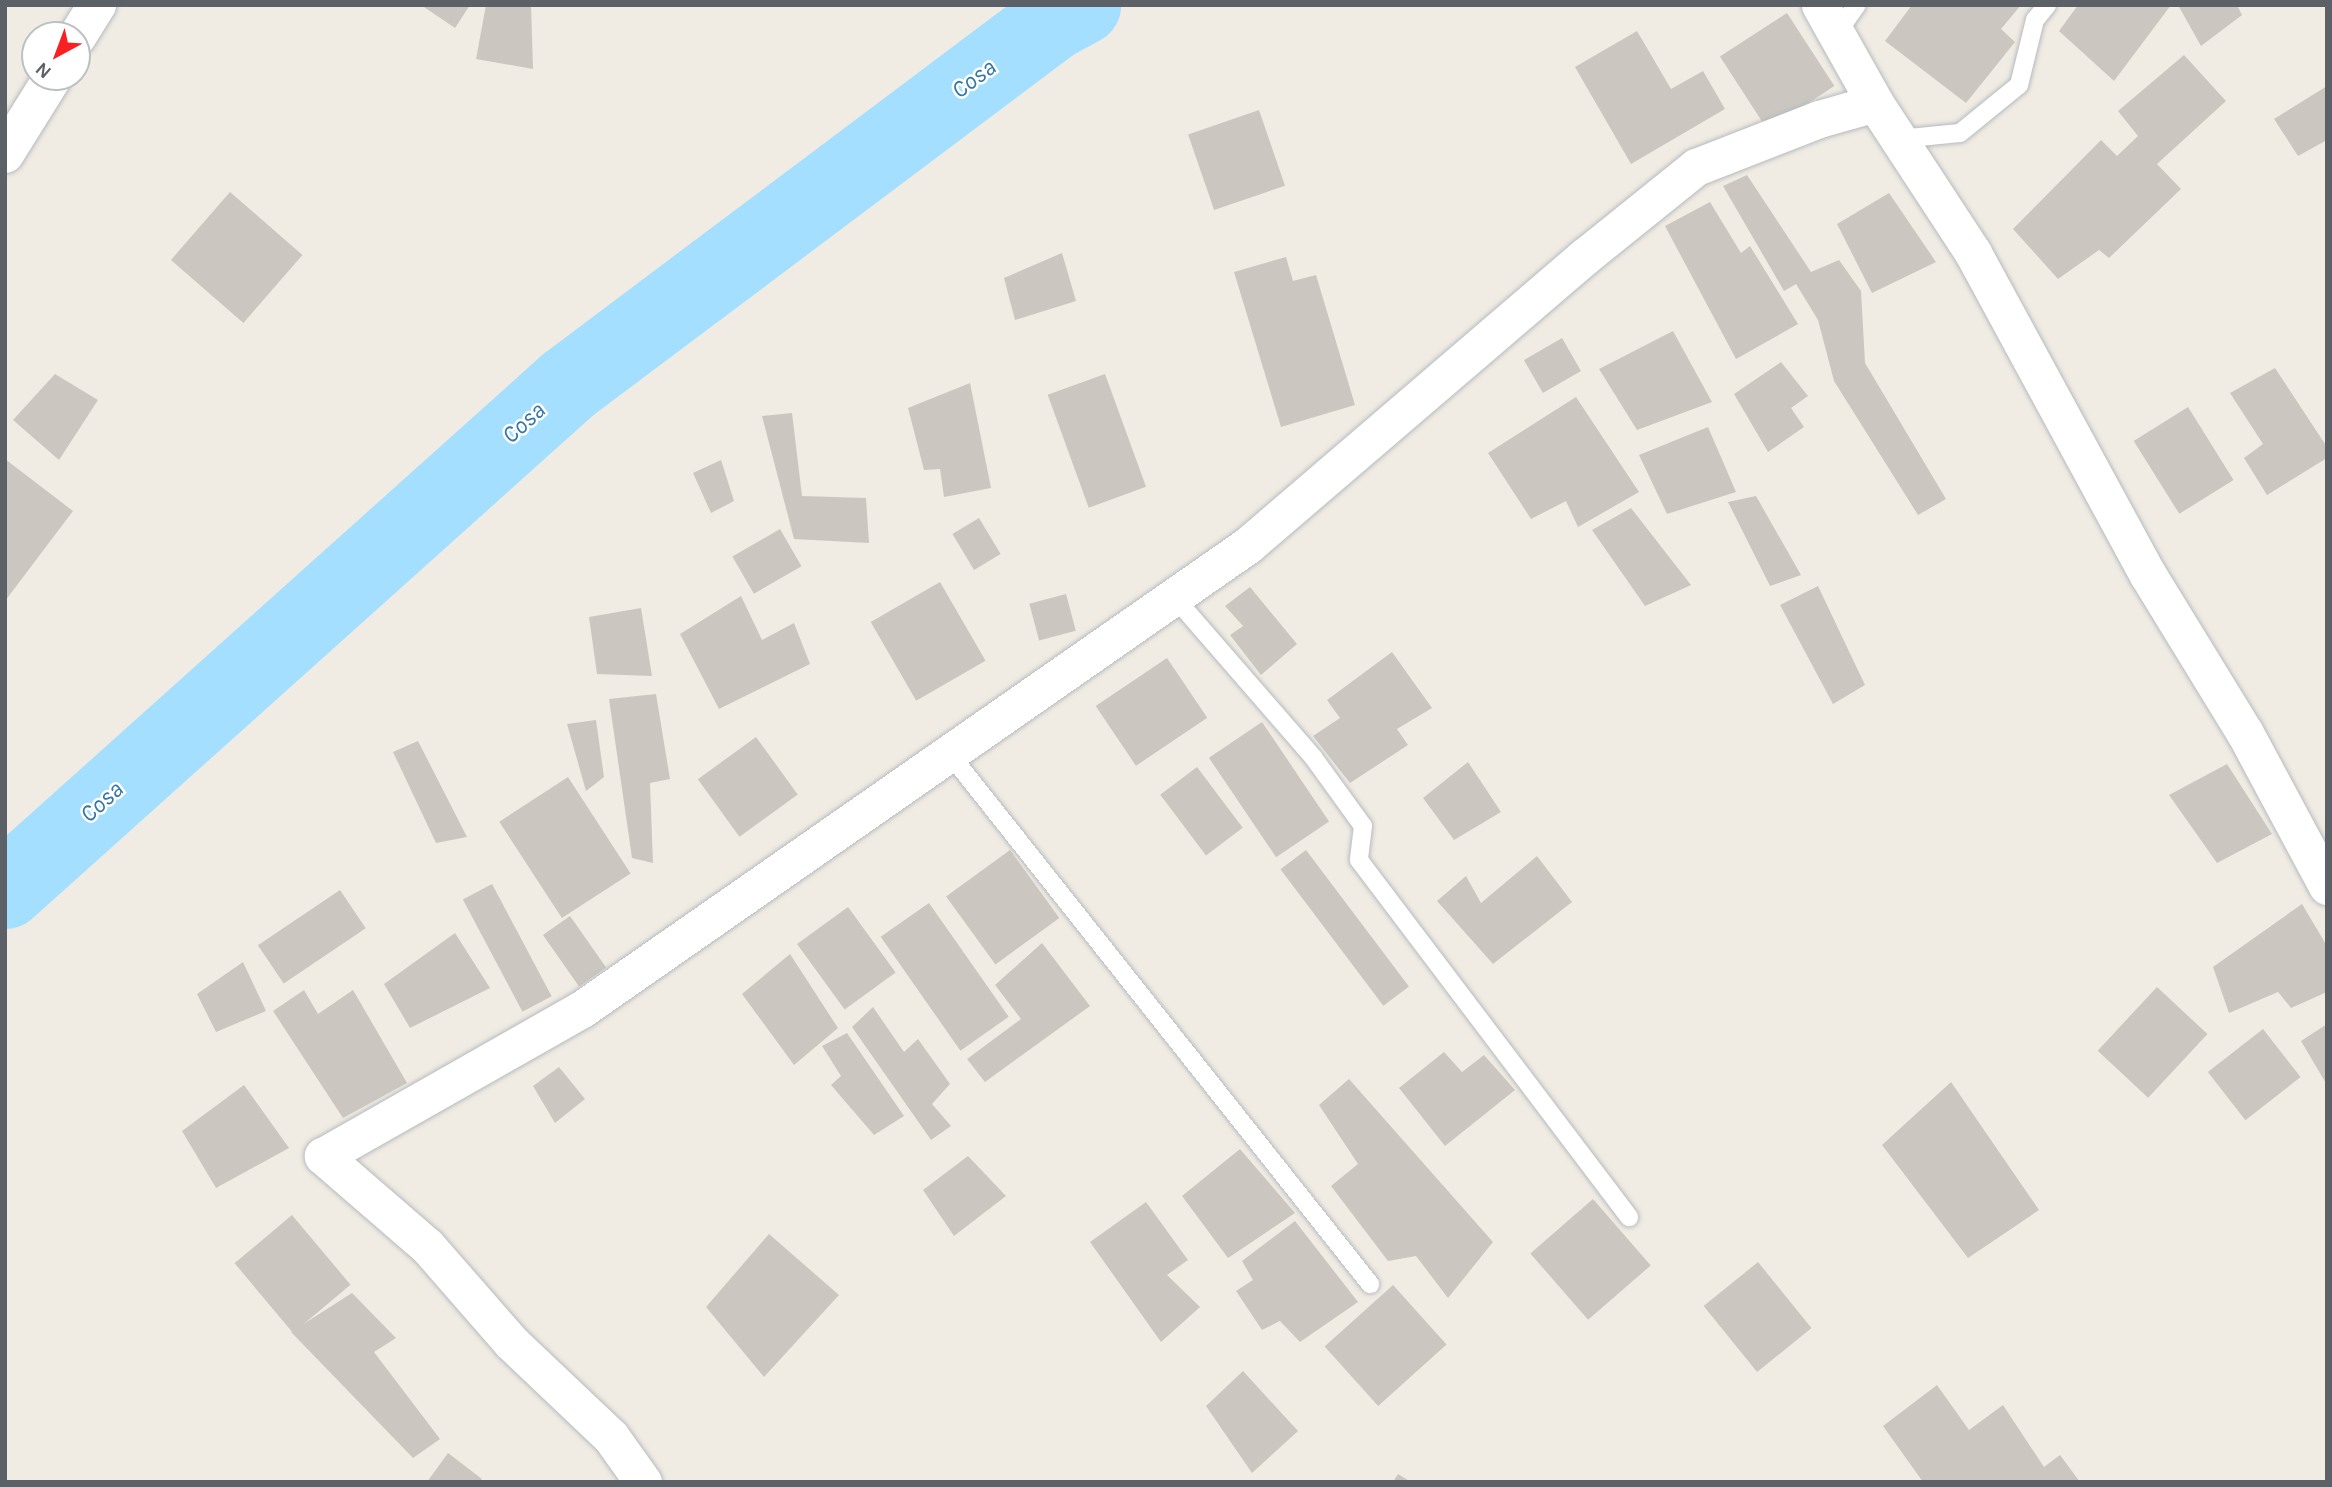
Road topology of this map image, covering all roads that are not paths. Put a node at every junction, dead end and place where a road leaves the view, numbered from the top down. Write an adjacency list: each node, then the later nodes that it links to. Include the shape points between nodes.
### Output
1 (97, 5): 5 (street)
2 (1857, 5): 4 (lane)
3 (2047, 5): 8 (lane, via 2035,20 2020,85 1960,133)
4 (1828, 20): 7 (street)
5 (87, 21)
6 (43, 91): 9 (street)
7 (1875, 103): 8 (street); 10 (street, via 1819,119 1696,167 1248,545)
8 (1899, 139): 12 (street, via 1973,253 2148,575 2245,733)
9 (5, 153)
10 (1174, 597): 11 (street); 13 (lane, via 1313,757 1363,826 1359,860)
11 (950, 753): 14 (lane); 15 (street, via 582,1009 323,1156 427,1246 510,1341 611,1437)
12 (2327, 886)
13 (1629, 1217)
14 (1370, 1284)
15 (643, 1482)

